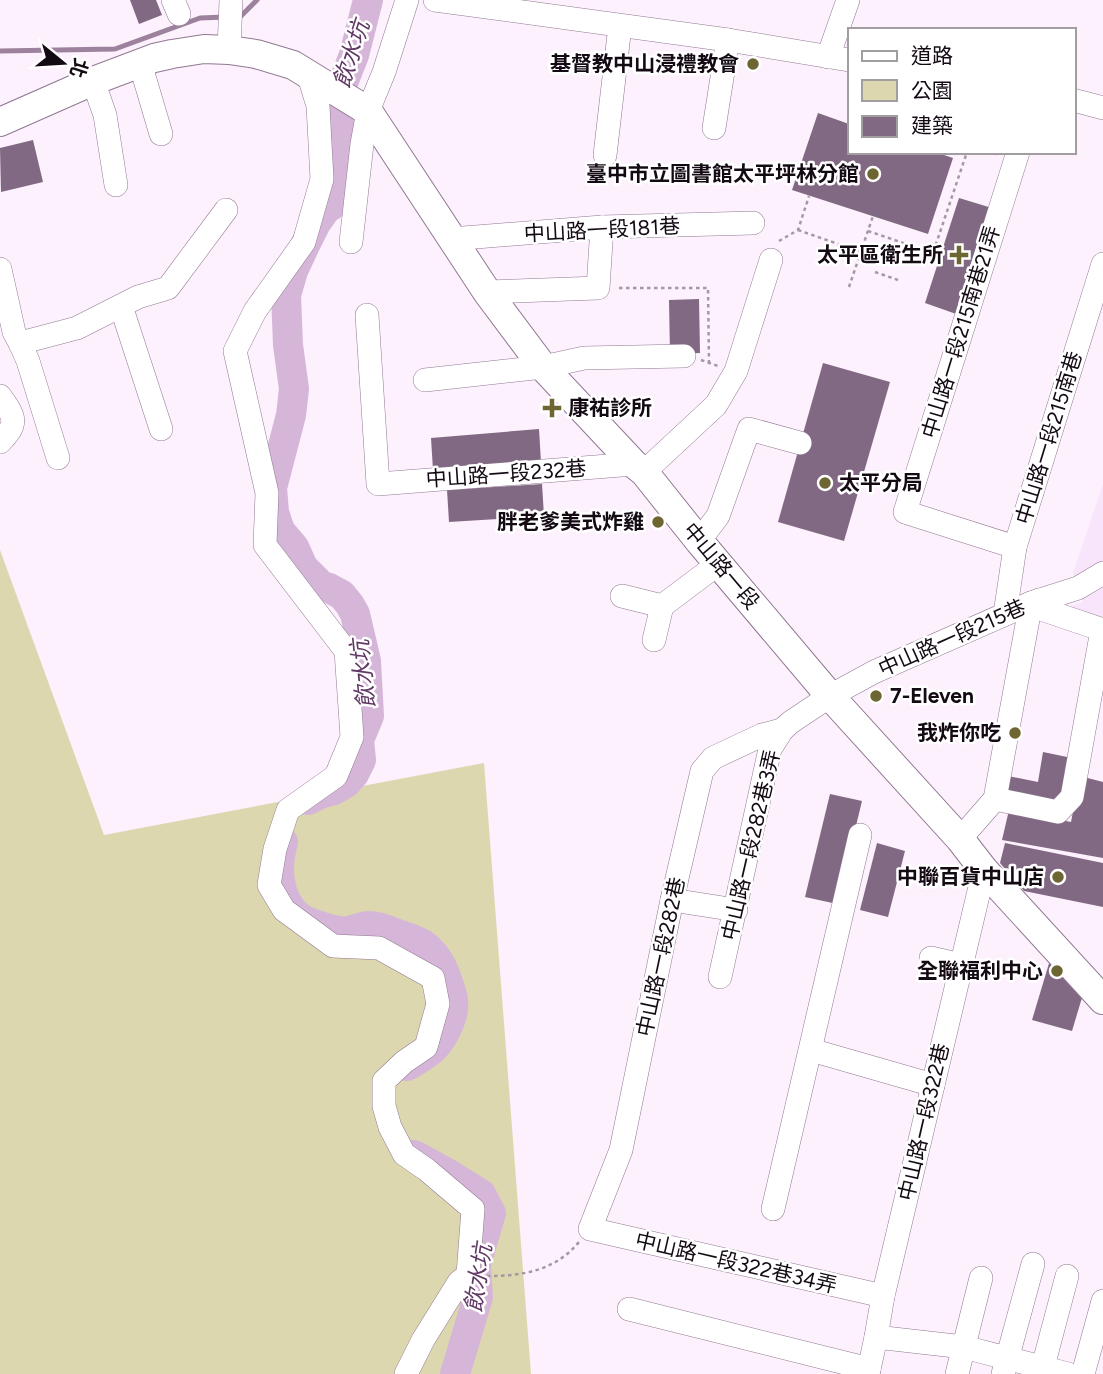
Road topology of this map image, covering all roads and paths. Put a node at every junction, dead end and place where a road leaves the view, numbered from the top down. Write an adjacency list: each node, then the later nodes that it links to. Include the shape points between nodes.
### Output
1 (230, 0): 7 (street)
2 (407, 0): 14 (street)
3 (435, 0): 5 (street)
4 (848, 0): 8 (street)
5 (620, 26): 6 (street); 20 (street)
6 (728, 40): 8 (street); 16 (street)
7 (229, 50): 9 (main road, via 187,51); 10 (main road, via 293,65)
8 (839, 59)
9 (140, 63): 11 (main road); 17 (street)
10 (308, 74): 14 (main road); 81 (street, via 318,106 321,180 304,242 256,311 235,351 267,493 265,545 346,651 352,737 336,776 288,810 269,885 284,909 333,946 379,948 433,978 438,1004 426,1047 384,1082 384,1105 404,1154 473,1209)
11 (93, 80): 15 (main road); 21 (street, via 105,115)
12 (1075, 101): 13 (street)
13 (1103, 108)
14 (367, 111): 29 (main road, 中山路一段); 30 (street)
15 (0, 122)
16 (714, 128)
17 (161, 134)
18 (966, 154): 28 (path, via 933,253)
19 (1017, 154): 55 (street, 中山路一段215南巷21弄, via 907,512)
20 (605, 155)
21 (116, 185)
22 (809, 196): 27 (path)
23 (226, 210): 40 (street, via 168,288)
24 (873, 216): 28 (path)
25 (753, 223): 26 (street, 中山路一段181巷)
26 (602, 228): 29 (street, 中山路一段181巷); 38 (street)
27 (799, 230): 31 (path); 32 (path, via 777,242)
28 (868, 231): 31 (path)
29 (451, 239): 39 (main road, 中山路一段)
30 (351, 242)
31 (861, 252): 37 (path)
32 (771, 260): 46 (street)
33 (1103, 264): 55 (street, 中山路一段215南巷)
34 (0, 269): 42 (street, via 13,332)
35 (875, 272): 36 (path)
36 (898, 280)
37 (849, 287)
38 (598, 288): 39 (street); 44 (path, via 708,288)
39 (487, 292): 45 (main road, 中山路一段)
40 (121, 306): 42 (street, via 77,328); 49 (street)
41 (367, 315): 53 (street, 中山路一段232巷, via 378,484)
42 (20, 343): 52 (street)
43 (684, 356): 44 (path); 45 (street, via 584,358)
44 (709, 363): 46 (path)
45 (543, 367): 47 (street); 53 (main road, 中山路一段)
46 (736, 371): 53 (street, via 716,405)
47 (425, 380)
48 (0, 396): 50 (street, via 14,419 12,430)
49 (161, 429)
50 (0, 442)
51 (800, 443): 54 (street, via 749,429 718,516)
52 (58, 458)
53 (639, 468): 54 (main road, 中山路一段)
54 (699, 541): 56 (main road, 中山路一段)
55 (1015, 547): 61 (street, 中山路一段215南巷)
56 (718, 564): 60 (street); 64 (main road, 中山路一段)
57 (1103, 573): 59 (street, 中山路一段215巷, via 1079,588)
58 (622, 596): 60 (street)
59 (1035, 602): 61 (street, 中山路一段215巷); 62 (street, via 1044,610); 66 (street)
60 (662, 606): 63 (street)
61 (1005, 614): 64 (street, 中山路一段215巷, via 874,671)
62 (1103, 630): 66 (street, via 1072,797 1058,812)
63 (654, 640)
64 (830, 696): 65 (street, 中山路一段282巷3弄); 68 (main road, 中山路一段)
65 (782, 730): 70 (street, 中山路一段282巷, via 713,758 702,771); 71 (street, 中山路一段282巷3弄, via 770,749)
66 (995, 799): 68 (street)
67 (860, 835): 76 (street)
68 (960, 839): 69 (main road, 中山路一段)
69 (984, 870): 73 (street, 中山路一段322巷); 75 (main road, 中山路一段)
70 (673, 900): 71 (street); 79 (street, 中山路一段282巷, via 621,1150)
71 (736, 910): 74 (street, 中山路一段282巷3弄)
72 (931, 958): 73 (street)
73 (961, 965): 77 (street, 中山路一段322巷)
74 (720, 977)
75 (1103, 1000)
76 (811, 1050): 77 (street); 78 (street)
77 (933, 1085): 84 (street, 中山路一段322巷)
78 (773, 1209)
79 (590, 1229): 81 (path, via 574,1249 552,1265 513,1276); 84 (street, 中山路一段322巷34弄)
80 (1033, 1264): 89 (street)
81 (475, 1275): 92 (street, via 459,1282)
82 (1067, 1276): 90 (street)
83 (981, 1278): 88 (street)
84 (883, 1296): 87 (street, 中山路一段322巷)
85 (1103, 1301): 95 (street)
86 (629, 1310): 91 (street)
87 (876, 1337): 88 (street); 91 (street, 中山路一段322巷)
88 (964, 1347): 89 (street); 93 (street)
89 (1005, 1366): 90 (street)
90 (1042, 1371): 94 (street)
91 (868, 1372)
92 (406, 1374)
93 (957, 1374)
94 (1068, 1374)
95 (1083, 1374)

